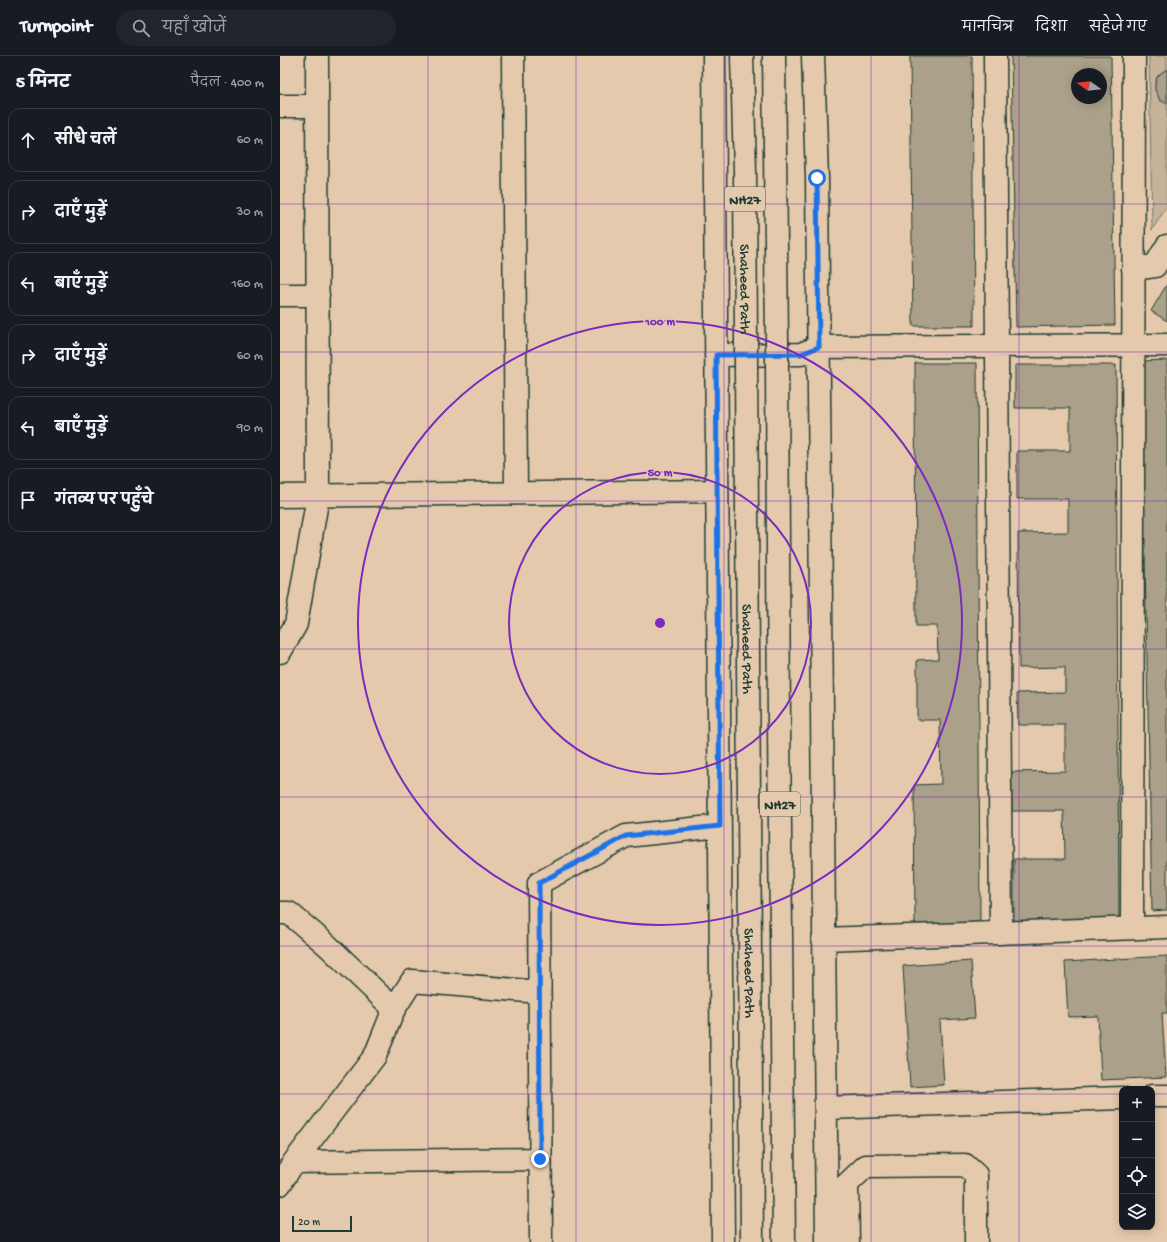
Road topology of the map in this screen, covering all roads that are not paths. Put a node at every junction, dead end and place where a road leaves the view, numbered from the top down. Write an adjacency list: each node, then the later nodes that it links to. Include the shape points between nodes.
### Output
1 (317, 56): 10 (main road)
2 (513, 56): 21 (main road)
3 (714, 56): 19 (main road)
4 (742, 56): 42 (main road, Shaheed Path / NH27, bridge, via 745,164)
5 (774, 56): 43 (main road, Shaheed Path / NH27, bridge)
6 (813, 56): 18 (main road)
7 (995, 56): 17 (main road)
8 (1134, 56): 12 (main road)
9 (280, 106): 10 (main road)
10 (317, 106): 14 (main road)
11 (1167, 246): 12 (main road, via 1155,266)
12 (1133, 270): 15 (main road)
13 (280, 295): 14 (main road)
14 (318, 295): 23 (main road)
15 (1133, 345): 16 (main road); 17 (main road); 28 (main road)
16 (1167, 345)
17 (997, 346): 18 (main road); 29 (main road)
18 (819, 347): 19 (main road, via 801,354); 30 (main road)
19 (716, 355): 20 (main road)
20 (717, 491): 21 (main road); 25 (main road)
21 (516, 493): 23 (main road)
22 (280, 496): 23 (main road)
23 (318, 496): 24 (main road, via 296,624)
24 (280, 652)
25 (720, 826): 31 (main road, via 626,836 539,883); 41 (main road)
26 (280, 913): 32 (main road, via 289,913 327,945)
27 (1167, 926): 28 (main road)
28 (1132, 928): 29 (main road)
29 (1001, 932): 30 (main road)
30 (823, 939): 36 (main road)
31 (539, 992): 32 (main road, via 412,981); 37 (main road)
32 (394, 1009): 38 (main road, via 374,1056)
33 (1155, 1096): 34 (main road)
34 (1167, 1096)
35 (1119, 1098): 36 (main road)
36 (826, 1108): 44 (main road)
37 (540, 1159): 38 (main road); 40 (main road)
38 (294, 1162): 39 (main road)
39 (280, 1184)
40 (541, 1242)
41 (724, 1242)
42 (752, 1242)
43 (784, 1242)
44 (827, 1242)
45 (848, 1242): 46 (main road, via 847,1184 866,1166 965,1165 976,1175)
46 (976, 1242)

